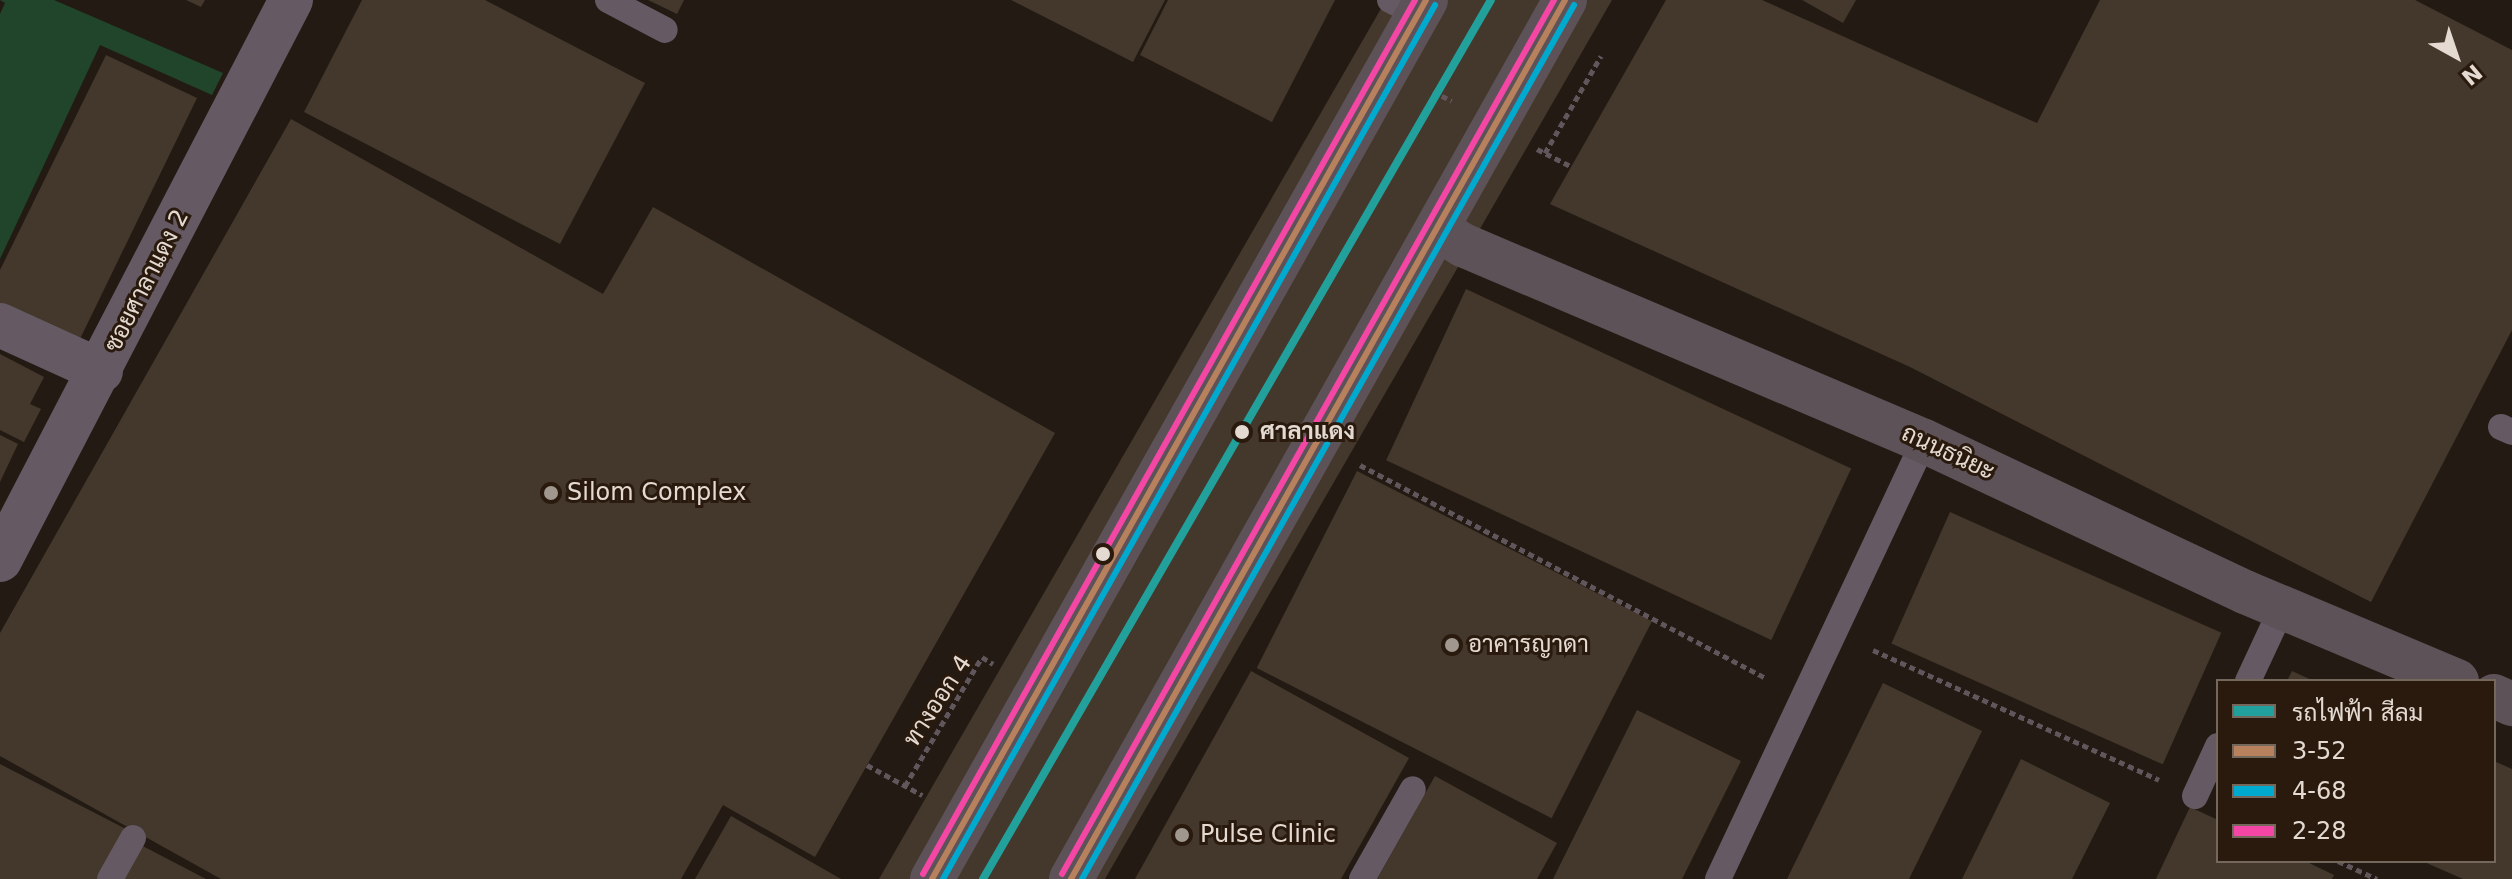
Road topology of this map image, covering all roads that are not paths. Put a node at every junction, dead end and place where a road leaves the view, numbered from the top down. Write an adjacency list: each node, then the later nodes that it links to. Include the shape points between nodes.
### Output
1 (291, 0): 8 (street, ซอยศาลาแดง 2)
2 (608, 0): 5 (lane)
3 (1565, 0): 6 (main road)
4 (1411, 5): 19 (main road)
5 (665, 30)
6 (1437, 229): 9 (main road, ถนนธนิยะ, via 1463,245); 20 (main road)
7 (0, 325): 8 (street)
8 (101, 371): 10 (street, ซอยศาลาแดง 2)
9 (1924, 441): 11 (main road, ถนนธนิยะ); 22 (lane)
10 (0, 560)
11 (2282, 608): 12 (lane); 13 (main road, ถนนธนิยะ)
12 (2249, 679)
13 (2452, 679)
14 (2216, 750): 16 (lane)
15 (1413, 789): 21 (lane)
16 (2195, 796)
17 (133, 838): 18 (lane)
18 (110, 879)
19 (932, 879)
20 (1071, 879)
21 (1362, 879)
22 (1718, 879)

